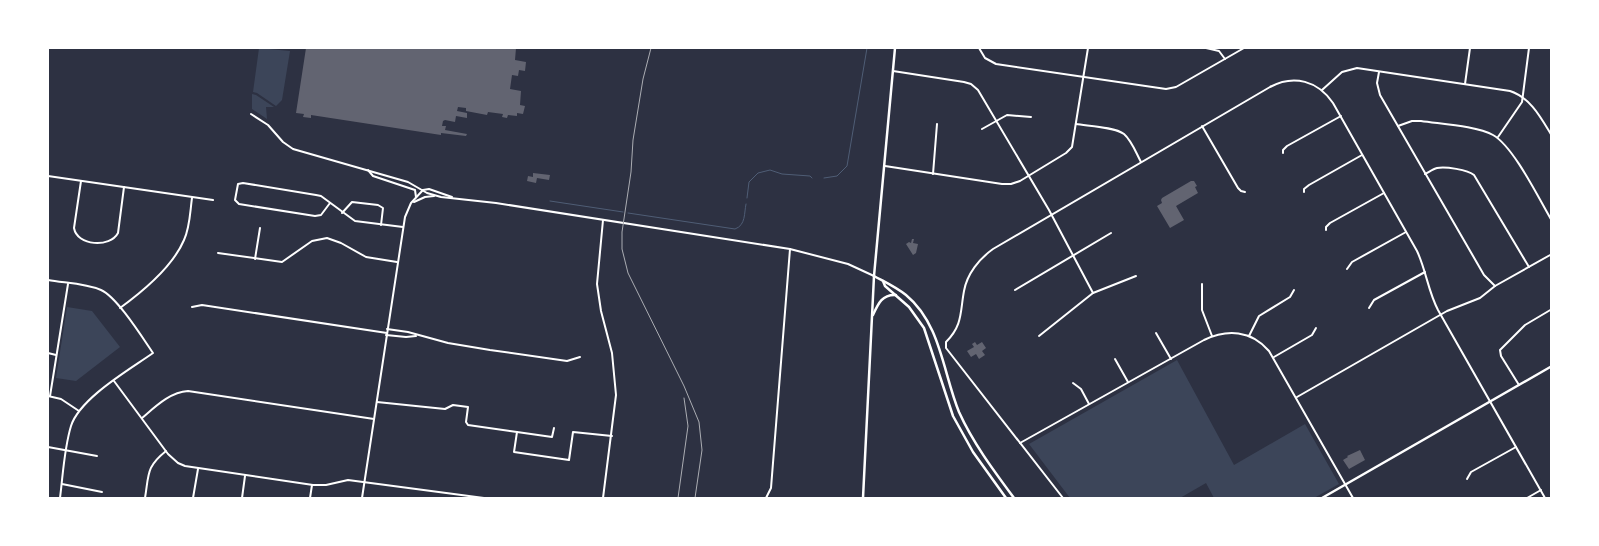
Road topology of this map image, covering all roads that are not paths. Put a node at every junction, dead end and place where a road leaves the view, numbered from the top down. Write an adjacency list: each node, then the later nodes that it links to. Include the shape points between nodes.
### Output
1 (895, 48): 9 (main road)
2 (979, 48): 11 (street, via 988,60 996,64)
3 (1088, 48): 11 (street)
4 (1206, 48): 8 (street, via 1219,51)
5 (1244, 48): 8 (street)
6 (1470, 48): 12 (street)
7 (1529, 48): 14 (street)
8 (1225, 59): 11 (street, via 1173,88)
9 (893, 71): 18 (street, via 971,84); 29 (main road)
10 (1379, 71): 12 (street); 13 (street, via 1348,70); 22 (street, via 1378,92)
11 (1083, 77): 20 (street)
12 (1464, 84): 14 (street, via 1510,92)
13 (1322, 90): 16 (street); 21 (street, via 1301,80 1280,82)
14 (1522, 98): 24 (street, via 1533,106); 25 (street)
15 (251, 114): 30 (street, via 268,124 293,149)
16 (1341, 116): 26 (street, via 1287,146); 27 (street)
17 (1031, 117): 18 (street, via 1010,114)
18 (996, 120): 23 (street); 33 (street)
19 (937, 124): 31 (street)
20 (1076, 124): 28 (street, via 1120,132 1128,139); 33 (street, via 1068,152)
21 (1202, 126): 28 (street); 38 (street, via 1238,188)
22 (1398, 126): 25 (street, via 1421,121 1476,129); 32 (street)
23 (982, 129)
24 (1552, 136)
25 (1498, 138): 51 (street, via 1510,149)
26 (1283, 153)
27 (1362, 155): 39 (street, via 1309,185); 40 (street)
28 (1141, 162): 49 (street)
29 (885, 166): 31 (street); 67 (main road)
30 (368, 170): 37 (street); 43 (street, via 373,176 409,186 415,190)
31 (933, 174): 33 (street, via 1007,184)
32 (1425, 174): 64 (street, via 1440,167 1474,175); 73 (street, via 1484,275)
33 (1029, 175): 49 (street)
34 (48, 176): 35 (street)
35 (80, 181): 36 (street); 36 (street, via 75,234 83,240 104,243 118,233)
36 (124, 187): 42 (street)
37 (423, 190): 41 (street); 43 (street); 44 (street, via 429,189)
38 (1245, 192)
39 (1304, 192)
40 (1384, 193): 55 (street, via 1330,223); 56 (street)
41 (436, 196): 44 (street); 46 (street)
42 (192, 197): 45 (street); 79 (street, via 187,233 179,249 140,292)
43 (416, 198): 46 (street)
44 (453, 198): 50 (street)
45 (213, 200)
46 (412, 202): 54 (street)
47 (330, 204): 47 (street, via 321,196 243,182 236,186 235,200 239,204 315,216 321,215); 48 (street)
48 (342, 213): 52 (street, via 355,221); 52 (street, via 352,202 378,205 383,208)
49 (1051, 215): 61 (street); 114 (street, via 978,262 966,285 958,328 946,344)
50 (603, 220): 58 (street); 113 (street, via 597,284 616,381)
51 (1552, 221)
52 (381, 225): 54 (street)
53 (260, 228): 62 (street)
54 (403, 228): 63 (street)
55 (1326, 230)
56 (1406, 232): 65 (street, via 1352,262); 66 (street)
57 (1111, 233): 61 (street)
58 (790, 249): 67 (street, via 848,264); 137 (street, via 771,488)
59 (218, 253): 62 (street)
60 (1552, 254): 64 (street)
61 (1072, 256): 74 (street); 76 (street)
62 (256, 259): 63 (street, via 286,262 312,241 326,238 366,257)
63 (397, 262): 85 (street)
64 (1529, 267): 73 (street)
65 (1348, 269)
66 (1425, 272): 80 (street, via 1374,300); 82 (street, via 1430,294)
67 (874, 276): 70 (main road); 83 (main road)
68 (1136, 276): 76 (street)
69 (48, 280): 71 (street)
70 (883, 281): 77 (main road); 140 (main road, via 906,295 926,318 967,428)
71 (68, 284): 79 (street, via 100,290); 93 (street)
72 (1202, 284): 90 (street, via 1202,310)
73 (1495, 286): 82 (street)
74 (1015, 290)
75 (1294, 290): 91 (street, via 1259,316)
76 (1093, 293): 89 (street)
77 (897, 295): 83 (main road, via 882,298); 139 (main road, via 924,328 963,436)
78 (192, 307): 87 (street, via 202,305)
79 (120, 308): 99 (street, via 154,353)
80 (1369, 308)
81 (1552, 309): 102 (street, via 1525,325 1500,350)
82 (1441, 315): 104 (street); 106 (street)
83 (872, 319): 138 (main road)
84 (1316, 328): 96 (street, via 1312,335)
85 (387, 329): 87 (street); 88 (street)
86 (1156, 333): 95 (street)
87 (386, 334): 88 (street); 105 (street)
88 (419, 335): 94 (street, via 448,343 567,361)
89 (1039, 336)
90 (1212, 336): 91 (street, via 1231,332); 95 (street)
91 (1250, 336): 96 (street)
92 (48, 353): 93 (street)
93 (56, 355): 103 (street)
94 (580, 357)
95 (1171, 358): 100 (street)
96 (1273, 358): 104 (street)
97 (1115, 359): 100 (street)
98 (1552, 366): 102 (main road)
99 (114, 381): 108 (street); 109 (street)
100 (1128, 382): 107 (street)
101 (1073, 383): 107 (street)
102 (1519, 385): 106 (main road)
103 (49, 396): 108 (street, via 61,399)
104 (1296, 397): 126 (street)
105 (376, 402): 110 (street); 112 (street, via 445,410 453,405 462,406 468,408 466,422 469,426)
106 (1490, 402): 115 (street); 126 (main road)
107 (1089, 404): 114 (street)
108 (79, 411): 118 (street)
109 (142, 418): 110 (street, via 171,396 188,391); 117 (street)
110 (374, 419): 123 (street)
111 (554, 428): 112 (street, via 552,437)
112 (517, 432): 113 (street, via 514,452 569,460 573,432)
113 (612, 436): 136 (street)
114 (1020, 443): 141 (street)
115 (1516, 447): 122 (street, via 1471,472); 127 (street)
116 (48, 448): 118 (street)
117 (166, 450): 120 (street, via 178,463); 130 (street, via 151,465)
118 (66, 451): 119 (street); 124 (street)
119 (97, 456)
120 (198, 468): 121 (street); 131 (street)
121 (245, 475): 125 (street); 132 (street)
122 (1467, 479)
123 (365, 482): 125 (street, via 348,480); 134 (street); 135 (street)
124 (62, 484): 128 (street); 129 (street)
125 (312, 485): 133 (street)
126 (1345, 485): 142 (main road); 143 (street)
127 (1541, 490): 144 (street); 145 (street)
128 (102, 492)
129 (60, 498)
130 (146, 498)
131 (193, 498)
132 (242, 498)
133 (310, 498)
134 (362, 498)
135 (484, 498)
136 (602, 498)
137 (766, 498)
138 (863, 498)
139 (1006, 498)
140 (1014, 498)
141 (1063, 498)
142 (1322, 498)
143 (1353, 498)
144 (1527, 498)
145 (1545, 498)

